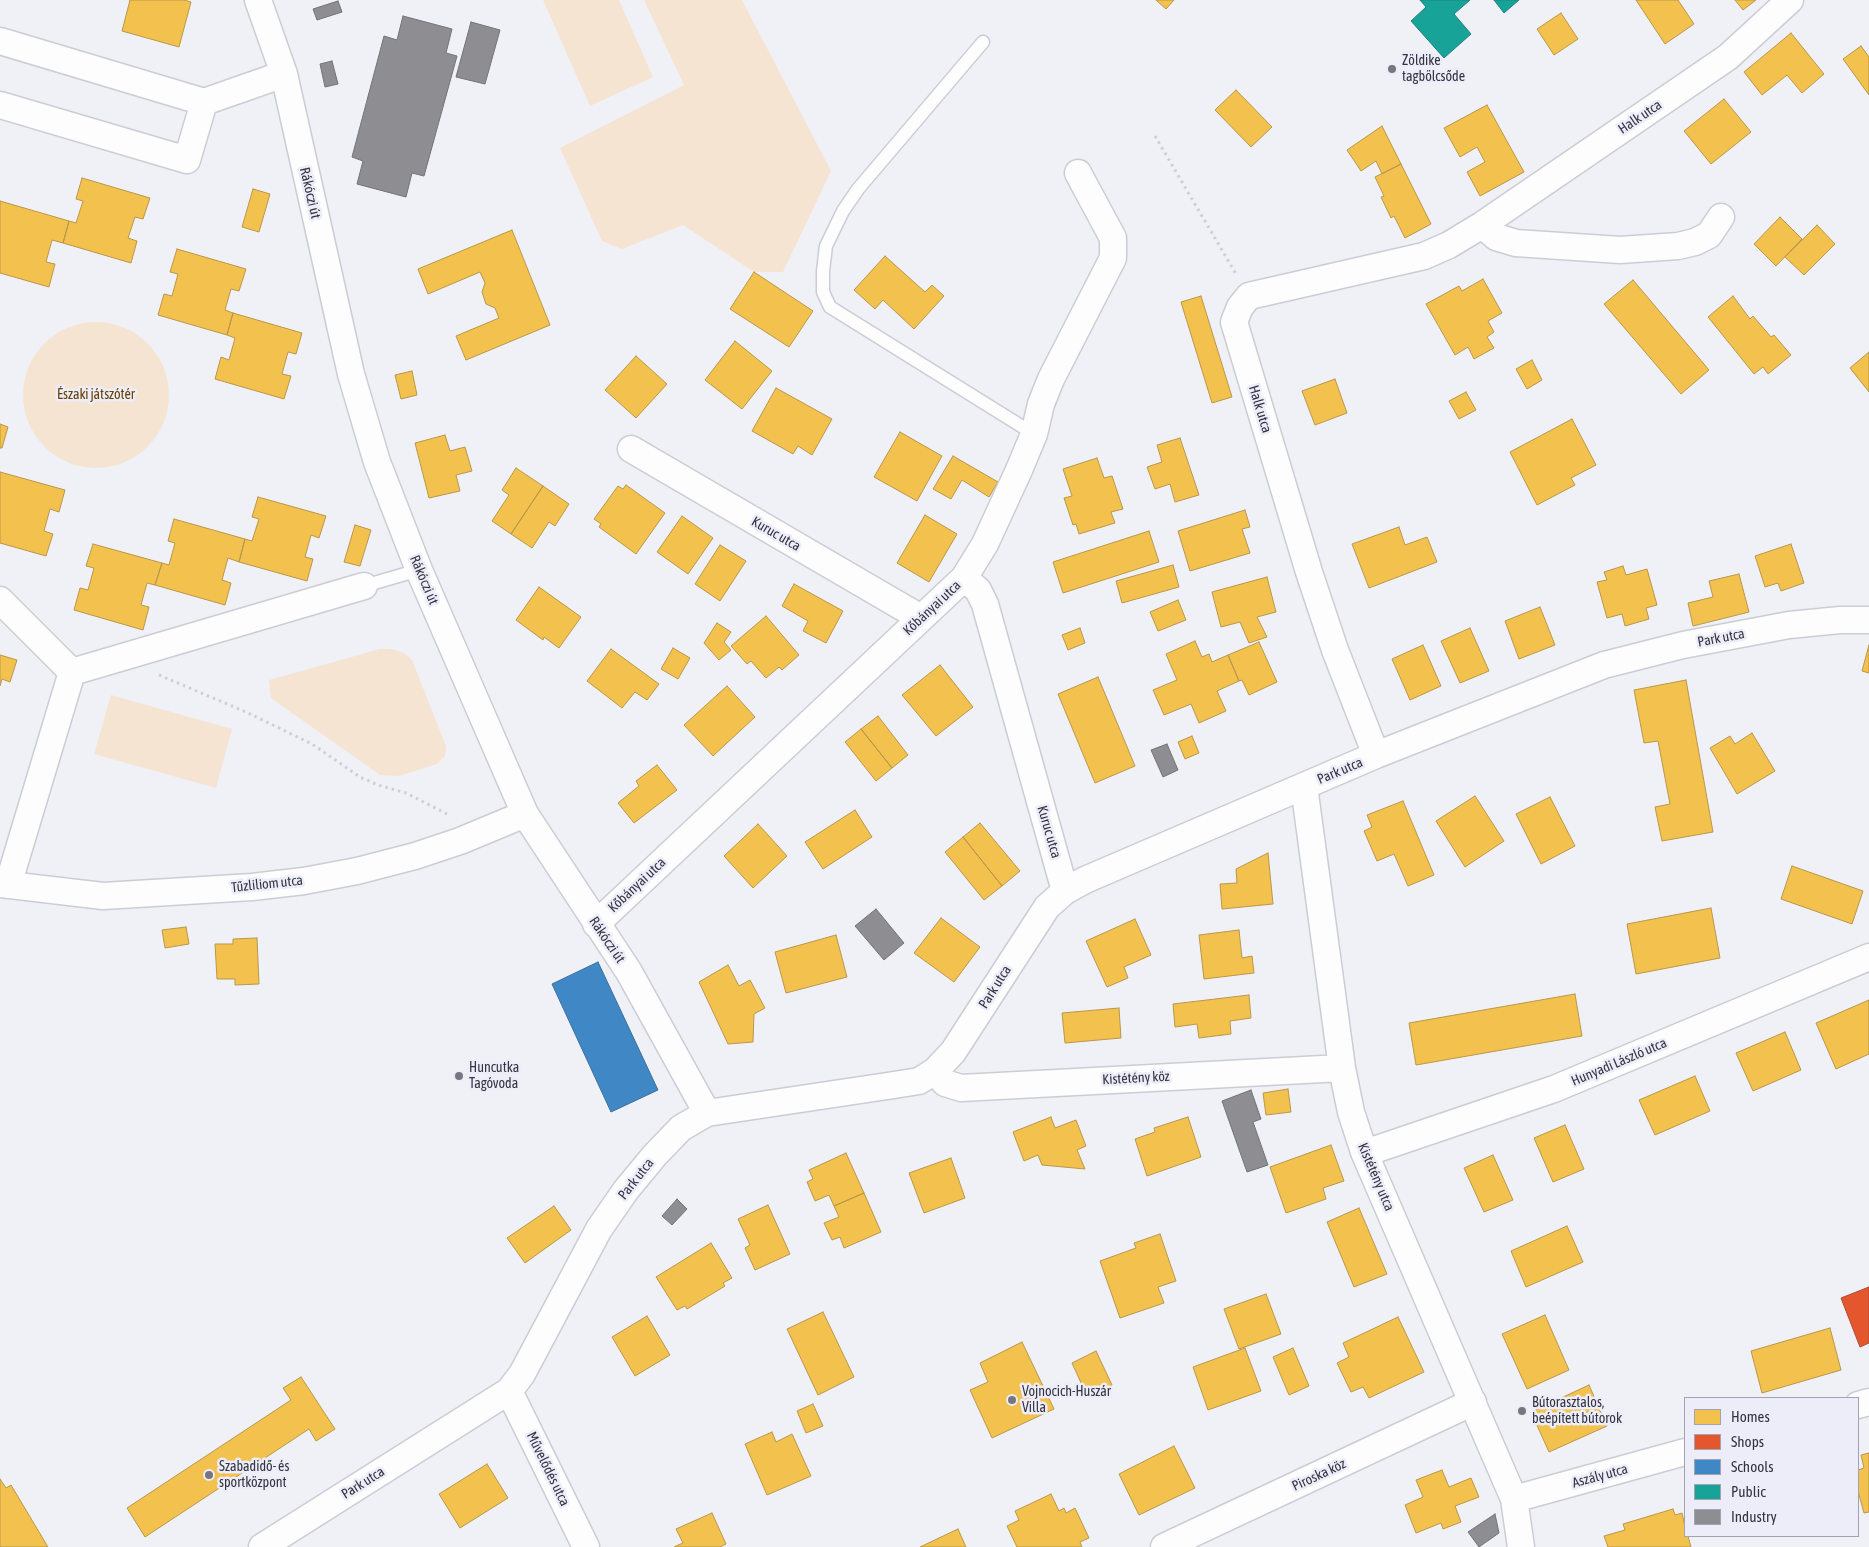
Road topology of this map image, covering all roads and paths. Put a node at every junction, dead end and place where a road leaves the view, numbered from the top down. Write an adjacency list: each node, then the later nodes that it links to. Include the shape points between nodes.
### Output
1 (258, 0): 5 (street, Rákóczi út)
2 (1790, 0): 11 (street, Halk utca, via 1728,56)
3 (0, 41): 6 (street)
4 (983, 42): 13 (lane, via 843,211 826,246 823,292 830,307)
5 (284, 74): 6 (street); 15 (street, Rákóczi út, via 351,374 377,462)
6 (204, 102): 7 (street, via 186,160)
7 (0, 105)
8 (1155, 136): 12 (path)
9 (1078, 173): 13 (street, Kőbányai utca, via 1113,238 1113,258 1051,380)
10 (1721, 217): 11 (street, via 1709,235 1695,242 1620,250 1516,243 1496,236)
11 (1482, 225): 12 (street, Halk utca, via 1424,256)
12 (1249, 296): 23 (street, Halk utca, via 1234,322 1309,572)
13 (1034, 434): 16 (street, Kőbányai utca, via 985,544)
14 (631, 449): 19 (street, Kuruc utca)
15 (419, 570): 17 (lane); 25 (street, Rákóczi út)
16 (964, 578): 19 (street, Kőbányai utca); 28 (street, Kuruc utca, via 978,590 985,604)
17 (364, 586): 21 (street)
18 (0, 600): 22 (street)
19 (921, 618): 29 (street, Kőbányai utca)
20 (1869, 620): 23 (street, Park utca, via 1789,625 1683,645 1604,665)
21 (147, 650): 22 (street); 26 (path, via 158,675 312,744 360,777 406,792)
22 (72, 672): 27 (street)
23 (1376, 755): 24 (street, Park utca)
24 (1304, 786): 28 (street, Park utca); 31 (street, Kistétény utca)
25 (525, 814): 26 (street, Tűzliliom utca); 29 (street, Rákóczi út)
26 (481, 833): 27 (street, Tűzliliom utca, via 415,856 357,871 252,887 103,896)
27 (4, 885)
28 (1065, 891): 32 (street, Park utca, via 1047,907 953,1052)
29 (596, 924): 33 (street, Rákóczi út, via 629,972)
30 (1869, 957): 34 (street, Hunyadi László utca, via 1554,1089)
31 (1342, 1068): 32 (street, Kistétény köz, via 961,1088 945,1083); 34 (street, Kistétény utca)
32 (935, 1071): 33 (street, Park utca, via 918,1081)
33 (707, 1113): 35 (street, Park utca, via 681,1128 626,1190 599,1229 522,1374)
34 (1364, 1152): 36 (street, Kistétény utca)
35 (509, 1391): 39 (street, Park utca); 40 (street, Művelődés utca)
36 (1473, 1402): 38 (street, Kistétény utca); 41 (street, Piroska köz)
37 (1684, 1452): 38 (street, Aszály utca)
38 (1514, 1499): 42 (street, Kistétény utca)
39 (262, 1547)
40 (586, 1547)
41 (1164, 1547)
42 (1521, 1547)

